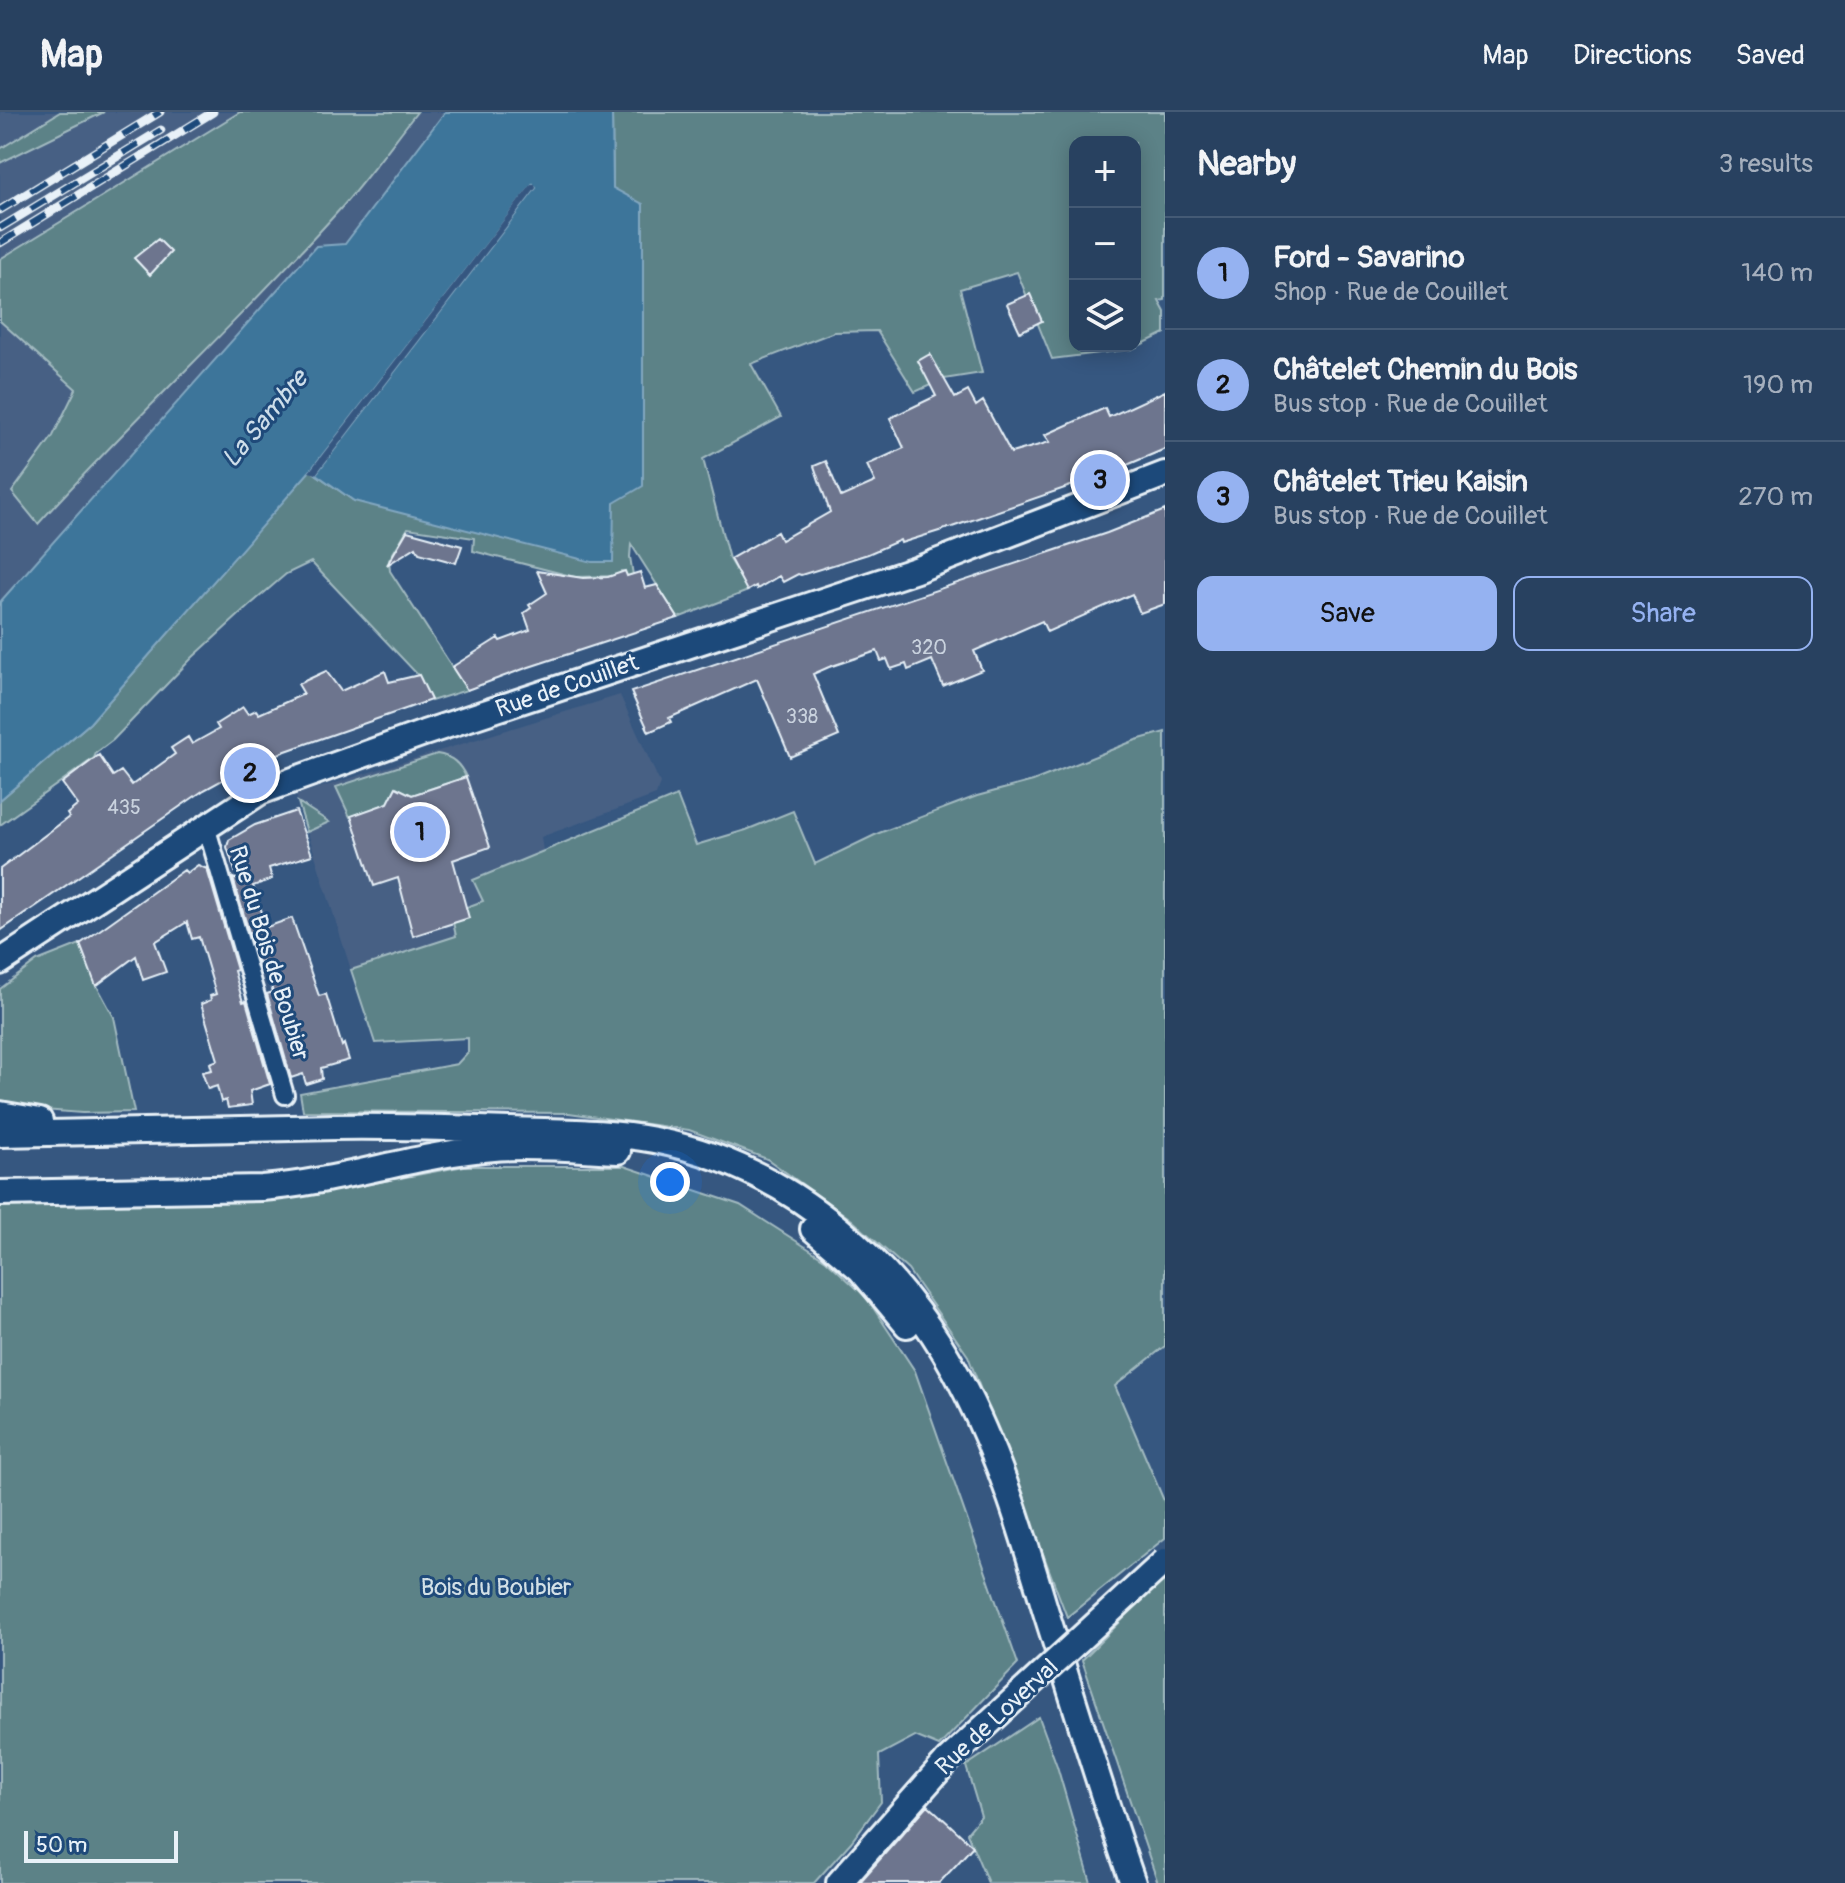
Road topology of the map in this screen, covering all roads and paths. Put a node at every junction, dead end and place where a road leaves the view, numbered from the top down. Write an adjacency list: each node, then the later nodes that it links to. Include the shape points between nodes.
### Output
1 (1165, 474): 2 (main road, Rue de Couillet, via 916,570 260,792)
2 (206, 826): 3 (main road, Rue de Couillet); 6 (street, Rue du Bois de Boubier)
3 (37, 938): 4 (main road, Rue de Couillet); 5 (main road, via 22,963)
4 (0, 962)
5 (0, 980)
6 (285, 1095)
7 (0, 1114): 8 (main road)
8 (142, 1130): 9 (main road); 14 (main road, via 390,1126 622,1135 686,1148 756,1174 838,1227 891,1277 928,1326 985,1432)
9 (0, 1134)
10 (0, 1193): 13 (main road, via 300,1185 493,1148 548,1148 622,1151 680,1162 745,1187 791,1213 860,1269 895,1308 950,1394 995,1500)
11 (1165, 1561): 12 (main road, Rue de Loverval, bridge, via 947,1761)
12 (839, 1883)
13 (1116, 1883)
14 (1133, 1883)

